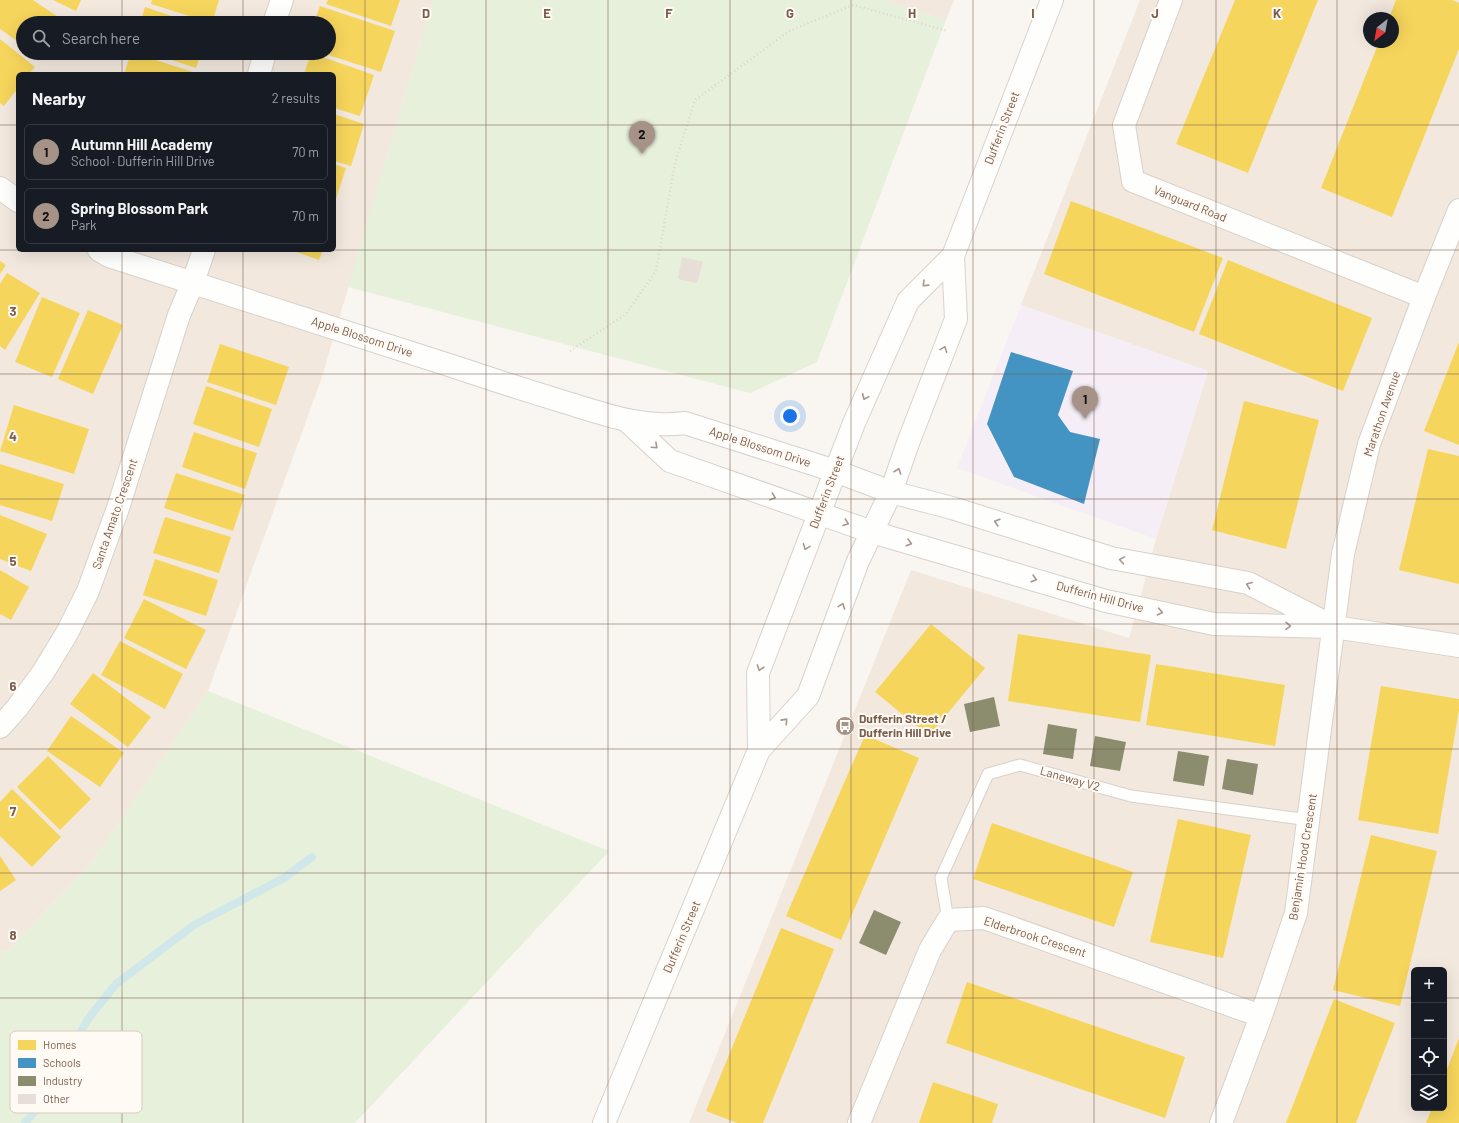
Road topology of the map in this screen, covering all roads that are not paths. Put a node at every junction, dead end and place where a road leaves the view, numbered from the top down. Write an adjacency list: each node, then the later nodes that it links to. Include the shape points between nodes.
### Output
1 (282, 0): 4 (street)
2 (1052, 0): 12 (street, Dufferin Street)
3 (1171, 0): 14 (street, Vanguard Road, via 1124,125 1133,181)
4 (276, 16)
5 (263, 60): 6 (street)
6 (259, 72)
7 (0, 188): 8 (street)
8 (16, 200)
9 (1459, 210): 14 (street, Marathon Avenue)
10 (102, 252): 13 (street, Apple Blossom Drive)
11 (203, 252): 13 (street, Santa Amato Crescent)
12 (953, 256): 16 (street, Dufferin Street, one-way to 16, via 908,301); 17 (street, Dufferin Street, one-way to 12, via 956,319)
13 (193, 282): 15 (street, Apple Blossom Drive, via 509,385); 22 (street, Santa Amato Crescent, via 179,315 118,508 88,591 48,665)
14 (1424, 297): 20 (street, Marathon Avenue, via 1369,444 1343,554)
15 (626, 420): 16 (street, Apple Blossom Drive, via 668,425 685,423); 18 (street, Apple Blossom Drive, one-way to 18, via 670,461)
16 (835, 471): 17 (street, Apple Blossom Drive); 18 (street, Dufferin Street)
17 (891, 492): 19 (street, Dufferin Street); 20 (street, Dufferin Hill Drive, one-way to 17, via 1248,583 1111,558 952,508)
18 (820, 513): 19 (street, Apple Blossom Drive, one-way to 19); 23 (street, Dufferin Street, one-way to 23, via 758,673)
19 (872, 532): 20 (street, Dufferin Hill Drive, one-way to 20, via 1106,601 1214,624); 23 (street, Dufferin Street, one-way to 19, via 808,696 858,561)
20 (1334, 627): 21 (street, Dufferin Hill Drive); 24 (street, Benjamin Hood Crescent)
21 (1459, 646)
22 (0, 727)
23 (759, 750): 27 (street, Dufferin Street)
24 (1309, 820): 25 (lane, Laneway V2, via 1131,796 1020,765 988,774 940,878); 26 (street, Benjamin Hood Crescent, via 1296,913)
25 (948, 920): 26 (street, Elderbrook Crescent, via 984,918); 28 (street, via 930,950)
26 (1261, 1016): 29 (street, Benjamin Hood Crescent)
27 (604, 1123)
28 (859, 1123)
29 (1221, 1123)

